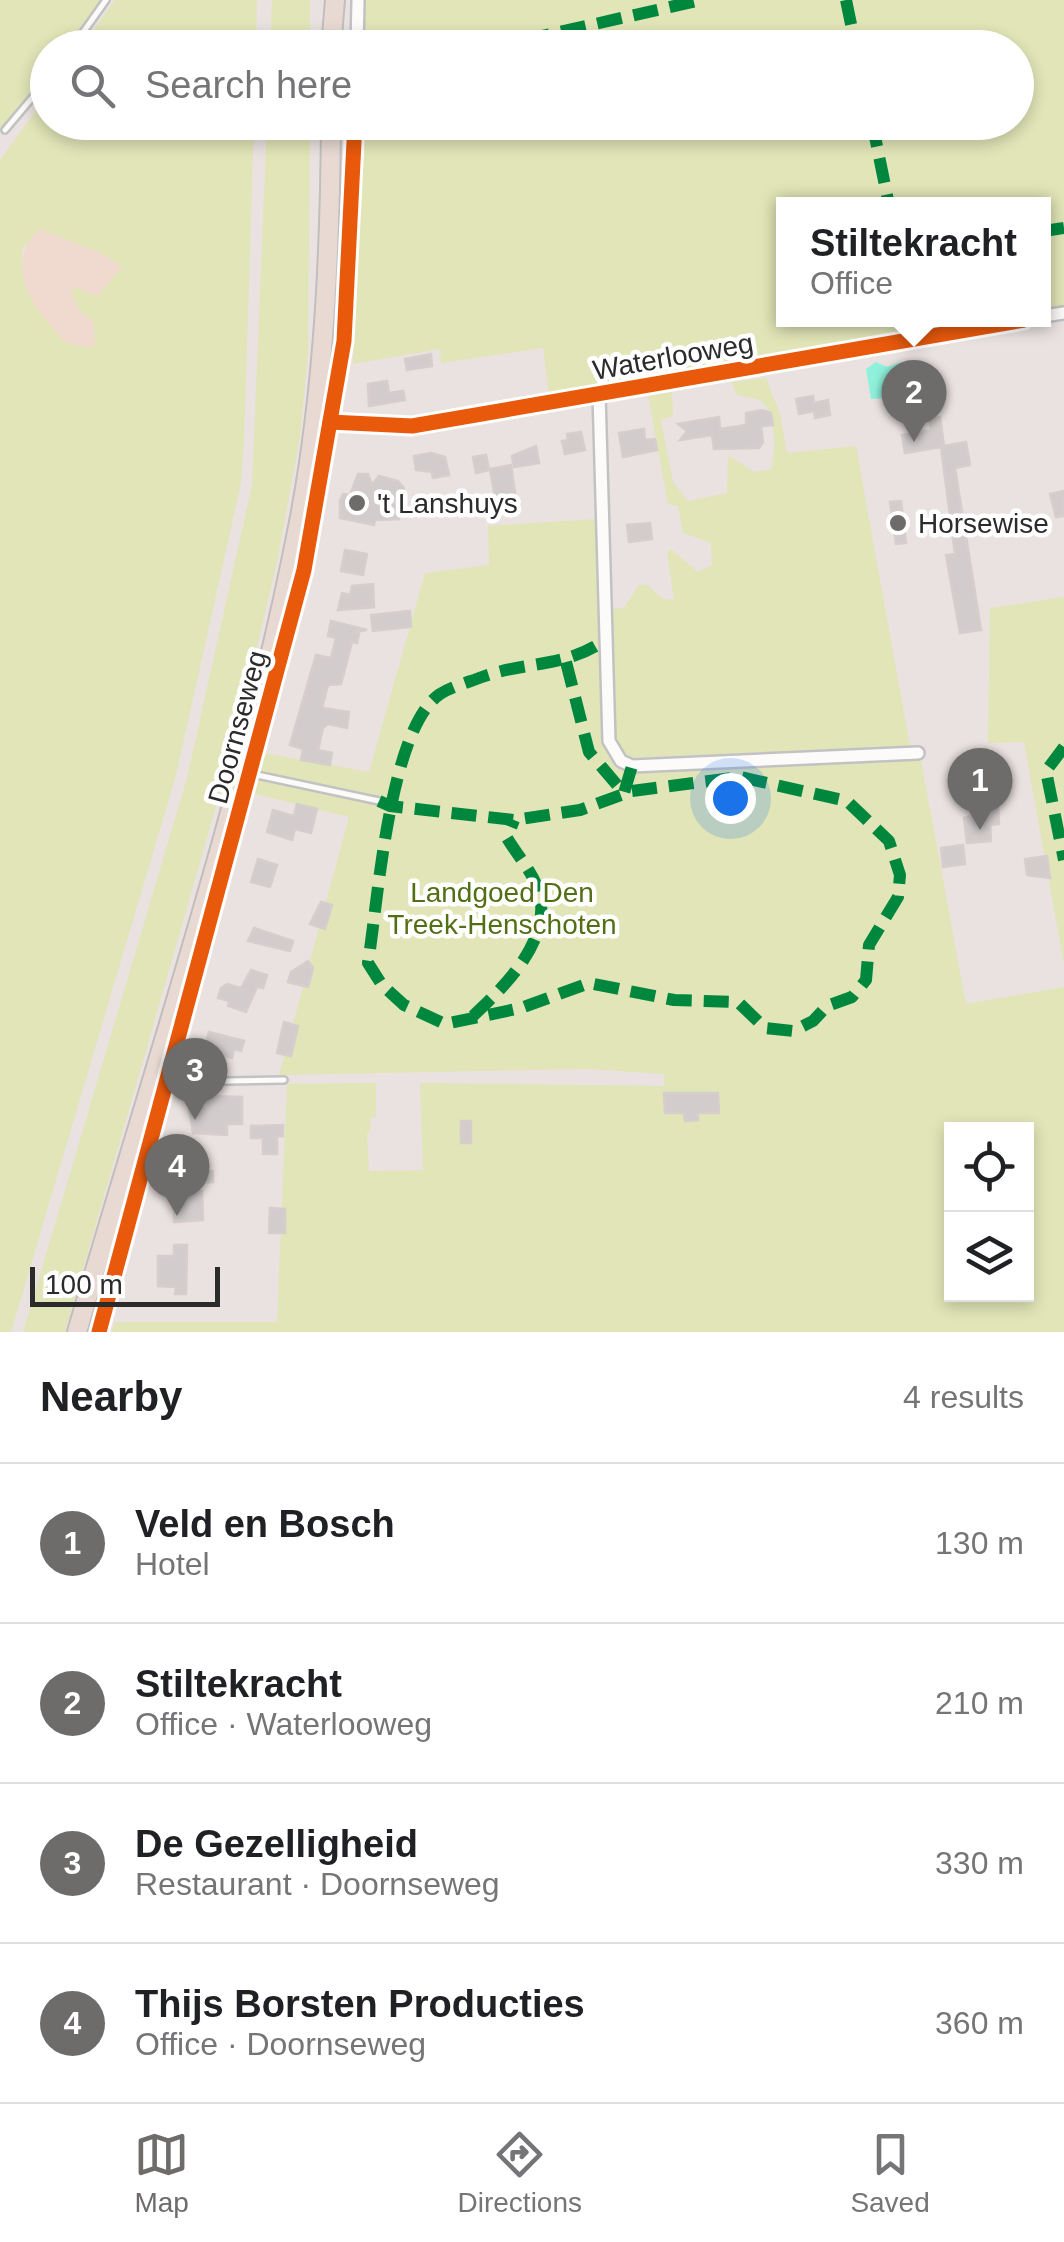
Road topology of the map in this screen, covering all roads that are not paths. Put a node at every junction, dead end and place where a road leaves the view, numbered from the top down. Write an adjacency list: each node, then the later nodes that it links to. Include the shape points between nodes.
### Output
1 (106, 0): 3 (lane)
2 (358, 0): 4 (street)
3 (85, 30)
4 (357, 30)
5 (30, 99): 6 (lane)
6 (4, 130)
7 (330, 140): 17 (main road, Doornseweg, via 317,392 299,520 259,698)
8 (353, 140): 11 (street, Doornseweg, via 346,320)
9 (984, 327): 10 (street, Waterlooweg)
10 (599, 394): 11 (street, Waterlooweg, via 399,428); 12 (street, via 609,741 620,761 632,766)
11 (330, 422): 13 (street, Doornseweg, via 304,570)
12 (918, 753)
13 (252, 774): 14 (lane); 16 (street, Doornseweg)
14 (379, 800)
15 (284, 1080): 16 (lane)
16 (168, 1082): 18 (street, Doornseweg)
17 (76, 1332)
18 (99, 1332)

